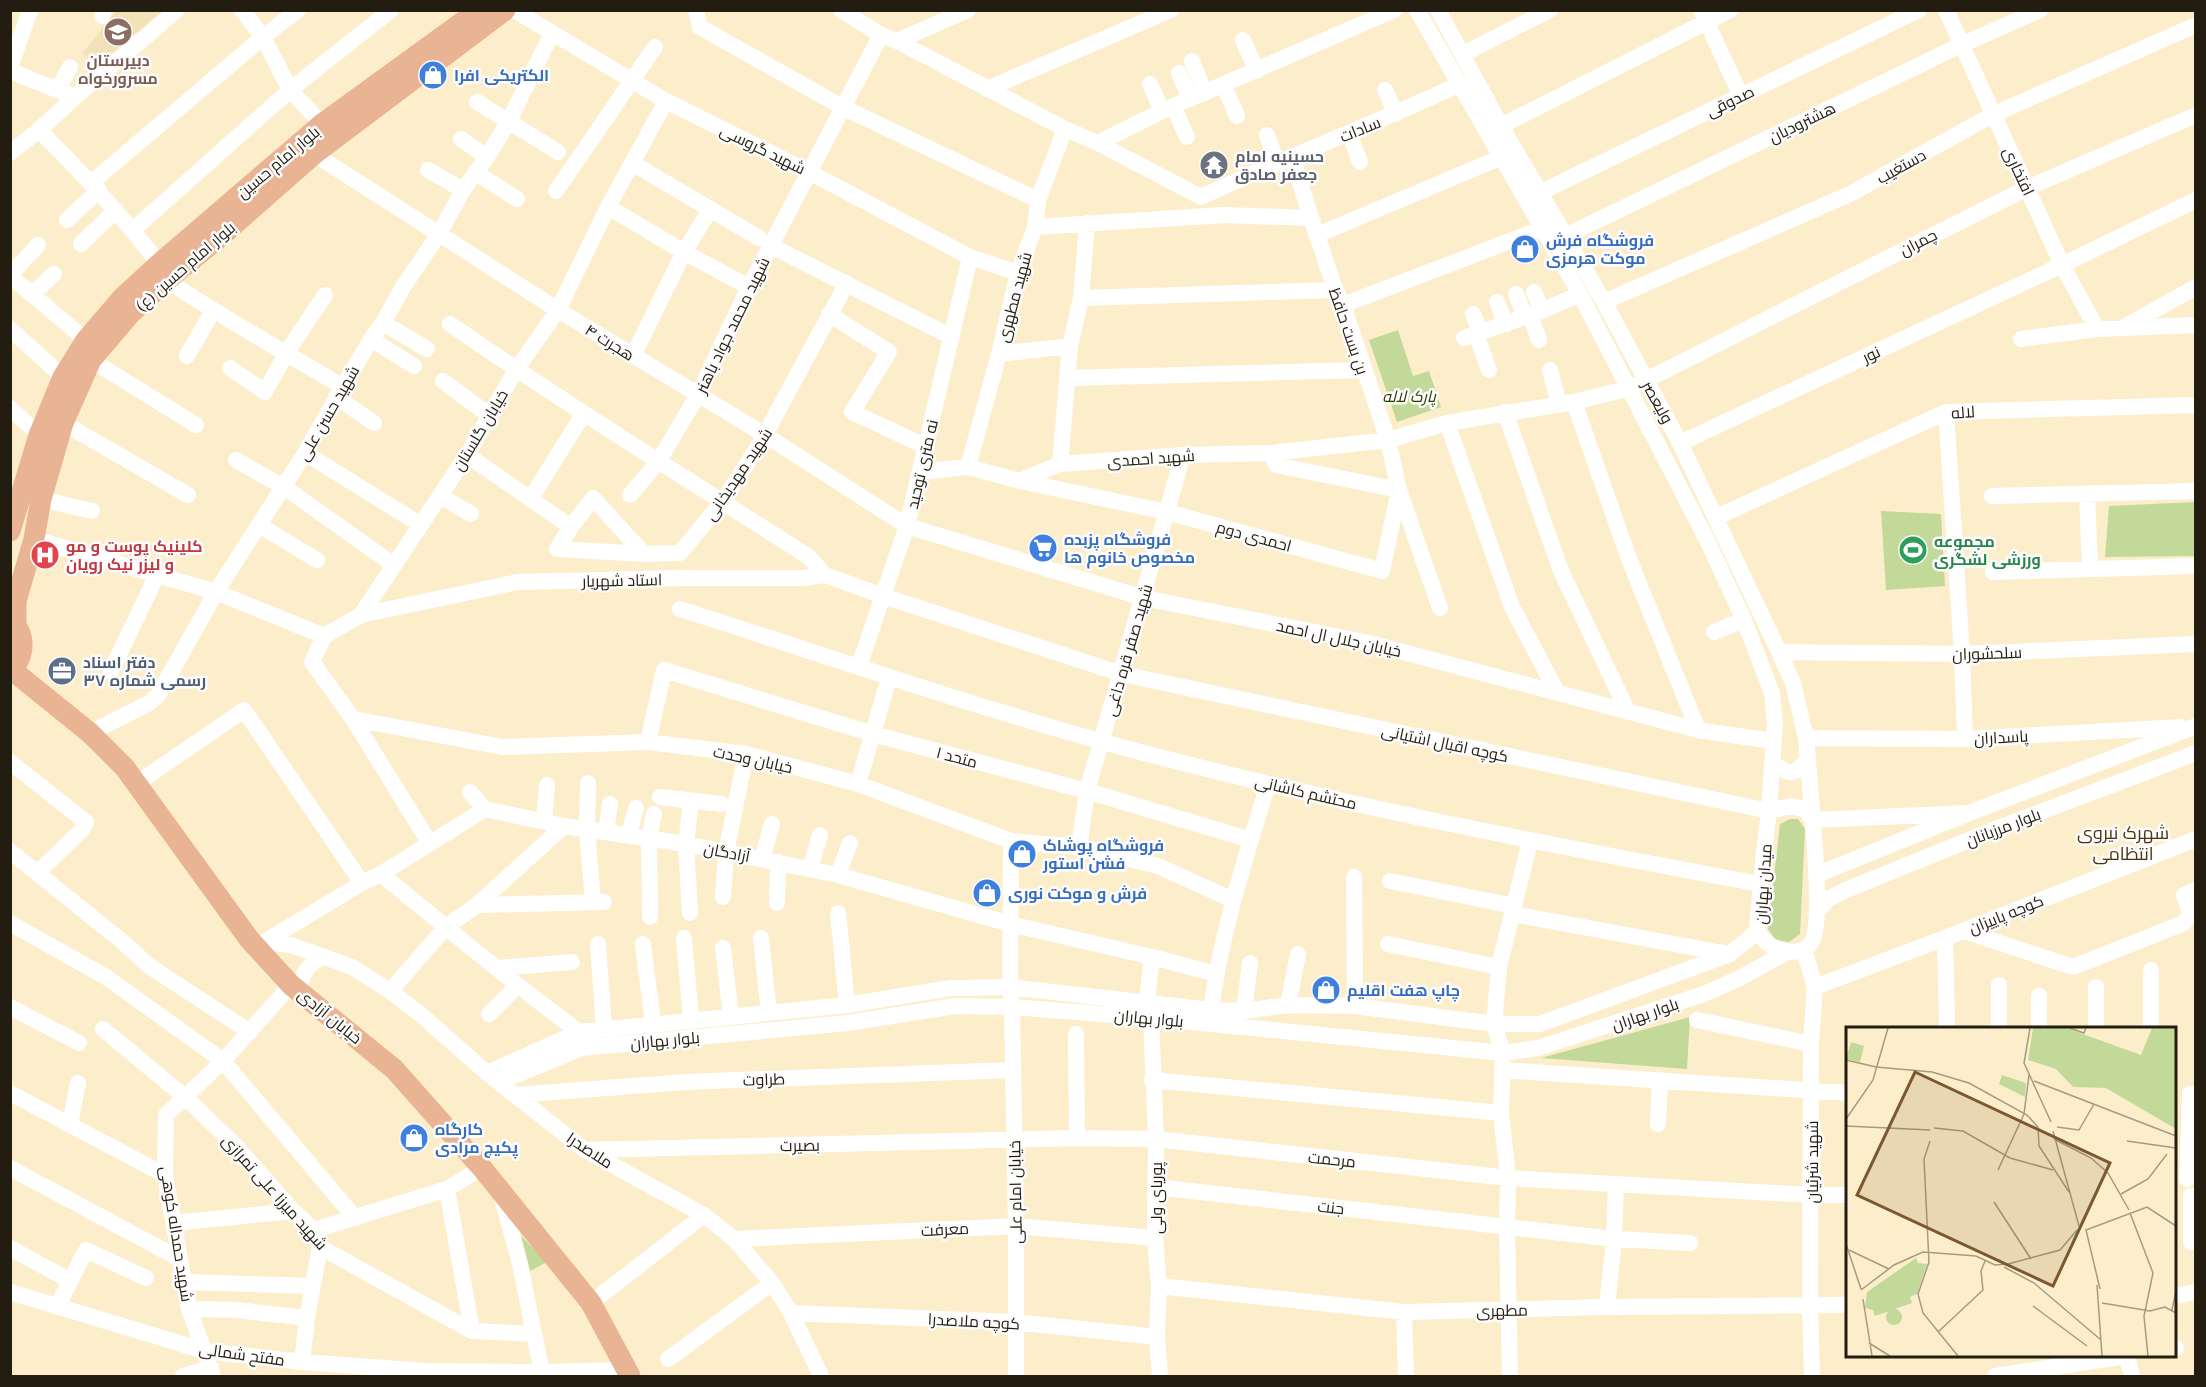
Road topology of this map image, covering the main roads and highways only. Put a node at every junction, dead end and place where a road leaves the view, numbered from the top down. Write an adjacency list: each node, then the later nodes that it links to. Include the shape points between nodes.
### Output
1 (505, 10): 3 (main road, بلوار امام حسین (ع), via 314,154 221,236)
2 (474, 12): 3 (main road, بلوار امام حسین, via 322,124)
3 (163, 272): 4 (main road, بلوار امام حسین, via 122,298)
4 (88, 350): 5 (main road, بلوار امام حسین, via 63,377); 7 (main road, via 41,499)
5 (15, 495): 6 (main road, بلوار امام حسین)
6 (10, 531)
7 (13, 621): 8 (main road, via 23,650)
8 (11, 671): 9 (main road, خیابان آزادی, via 90,733 125,768 295,988 394,1069 483,1168 591,1303)
9 (627, 1373)

